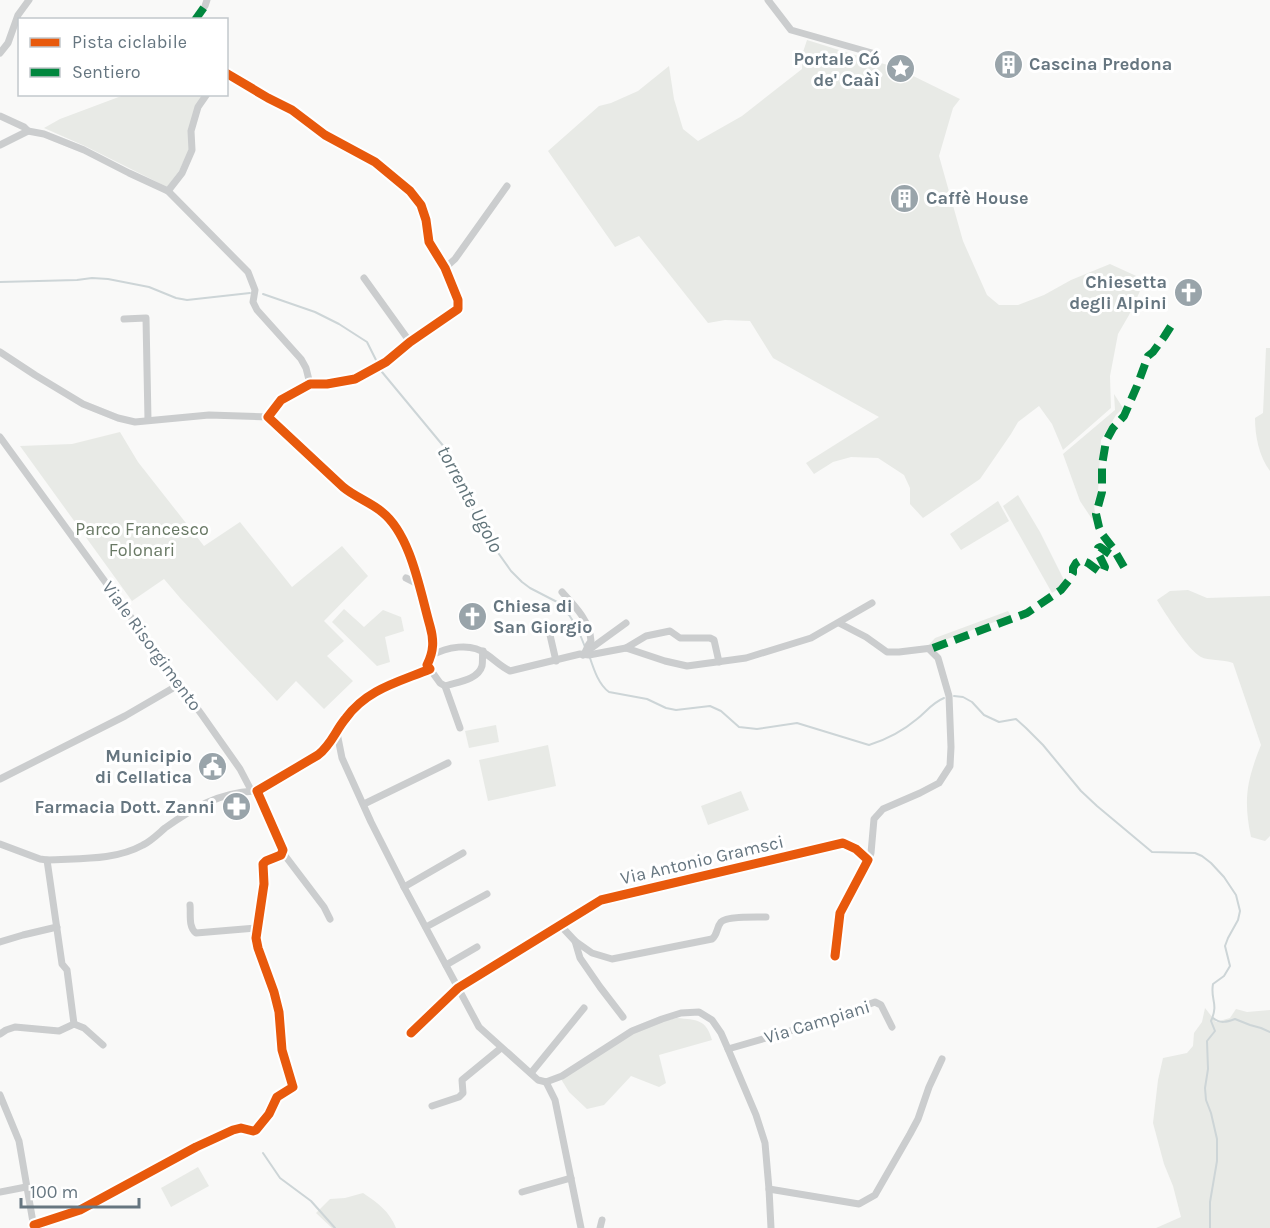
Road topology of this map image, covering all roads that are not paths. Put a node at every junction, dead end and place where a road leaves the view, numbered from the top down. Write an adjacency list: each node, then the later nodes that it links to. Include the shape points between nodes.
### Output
1 (29, 0): 3 (street)
2 (768, 0): 4 (street, via 791,30)
3 (0, 53)
4 (872, 53)
5 (228, 74): 12 (street, via 375,162 410,191 421,205 429,242)
6 (206, 96): 11 (street, via 191,130 192,150)
7 (0, 116): 8 (street)
8 (27, 131): 9 (street); 11 (street, via 84,150)
9 (0, 145)
10 (507, 186): 12 (street)
11 (168, 191): 17 (street, via 249,272 255,306 302,359)
12 (445, 268): 15 (street, via 458,309)
13 (364, 278): 15 (street)
14 (124, 320): 19 (street, via 146,318)
15 (410, 342): 17 (street, via 386,362 355,379)
16 (0, 352): 19 (street, via 83,404 118,418)
17 (310, 384): 18 (street, via 281,400)
18 (268, 417): 19 (street, via 209,415); 22 (street, via 343,487 382,512 393,524 409,552)
19 (148, 420)
20 (0, 437): 35 (street, Viale Risorgimento)
21 (406, 578): 22 (street)
22 (418, 584): 31 (street, via 433,636)
23 (562, 592): 30 (street, via 583,615 591,638)
24 (872, 603): 26 (street)
25 (626, 623): 30 (street)
26 (838, 623): 33 (street, via 790,646); 49 (street, via 887,652 931,648 938,658 949,696 950,766 939,783 883,809 874,819)
27 (550, 635): 32 (street)
28 (626, 648): 30 (street); 33 (street, via 687,666); 33 (street, via 646,636 670,631 680,638 714,640)
29 (483, 651): 31 (street, via 451,647); 32 (street, via 510,671); 36 (street, via 477,674)
30 (585, 653): 32 (street)
31 (431, 656): 34 (street)
32 (556, 660)
33 (719, 662)
34 (429, 667): 36 (street); 38 (street, via 361,701)
35 (180, 684): 42 (street); 43 (street, Viale Risorgimento)
36 (442, 685): 37 (street)
37 (460, 728)
38 (337, 732): 39 (street); 40 (street)
39 (327, 748): 40 (street); 43 (street)
40 (342, 758): 44 (street)
41 (448, 763): 44 (street)
42 (0, 779)
43 (256, 792): 46 (street, Viale Risorgimento); 48 (street, via 203,803 125,853)
44 (363, 804): 50 (street)
45 (0, 844): 48 (street)
46 (283, 853): 54 (street, Viale Risorgimento); 58 (street, via 263,864)
47 (463, 853): 50 (street)
48 (47, 860): 56 (street)
49 (868, 860): 55 (street, Via Antonio Gramsci, via 843,843 602,900); 62 (street, via 840,913)
50 (404, 887): 57 (street)
51 (487, 894): 57 (street)
52 (190, 905): 58 (street, via 191,926 196,933)
53 (766, 917): 59 (street, via 725,919 712,939 612,959 592,953)
54 (332, 919)
55 (561, 926): 59 (street); 64 (street, Via Antonio Gramsci)
56 (57, 927): 60 (street); 67 (street)
57 (426, 927): 63 (street)
58 (257, 928): 84 (street, via 258,948 274,992 282,1050 293,1085 278,1097 256,1130 233,1130 80,1210)
59 (575, 941): 66 (street, via 580,958)
60 (0, 942)
61 (477, 947): 63 (street)
62 (835, 956)
63 (446, 965): 64 (street)
64 (458, 988): 69 (street, Via Antonio Gramsci); 72 (street, via 479,1027)
65 (584, 1008): 75 (street)
66 (623, 1017)
67 (74, 1024): 70 (street, via 59,1031 15,1027); 71 (street)
68 (891, 1027): 73 (street, Via Campiani, via 881,1005 875,1002)
69 (411, 1033)
70 (0, 1034)
71 (103, 1045)
72 (501, 1048): 75 (street); 78 (street, via 462,1080 463,1093 459,1097)
73 (728, 1048): 76 (street, via 712,1020 699,1012 681,1013 632,1031 562,1076); 81 (street, via 765,1143)
74 (942, 1059): 81 (street, via 918,1119 874,1195 859,1204)
75 (531, 1073): 76 (street)
76 (546, 1082): 79 (street, via 555,1100)
77 (0, 1095): 80 (street, via 19,1141)
78 (432, 1106)
79 (571, 1178): 83 (street); 85 (street)
80 (26, 1188): 82 (street); 84 (street)
81 (769, 1189): 86 (street)
82 (0, 1192)
83 (522, 1192)
84 (34, 1227)
85 (581, 1228)
86 (771, 1228)

